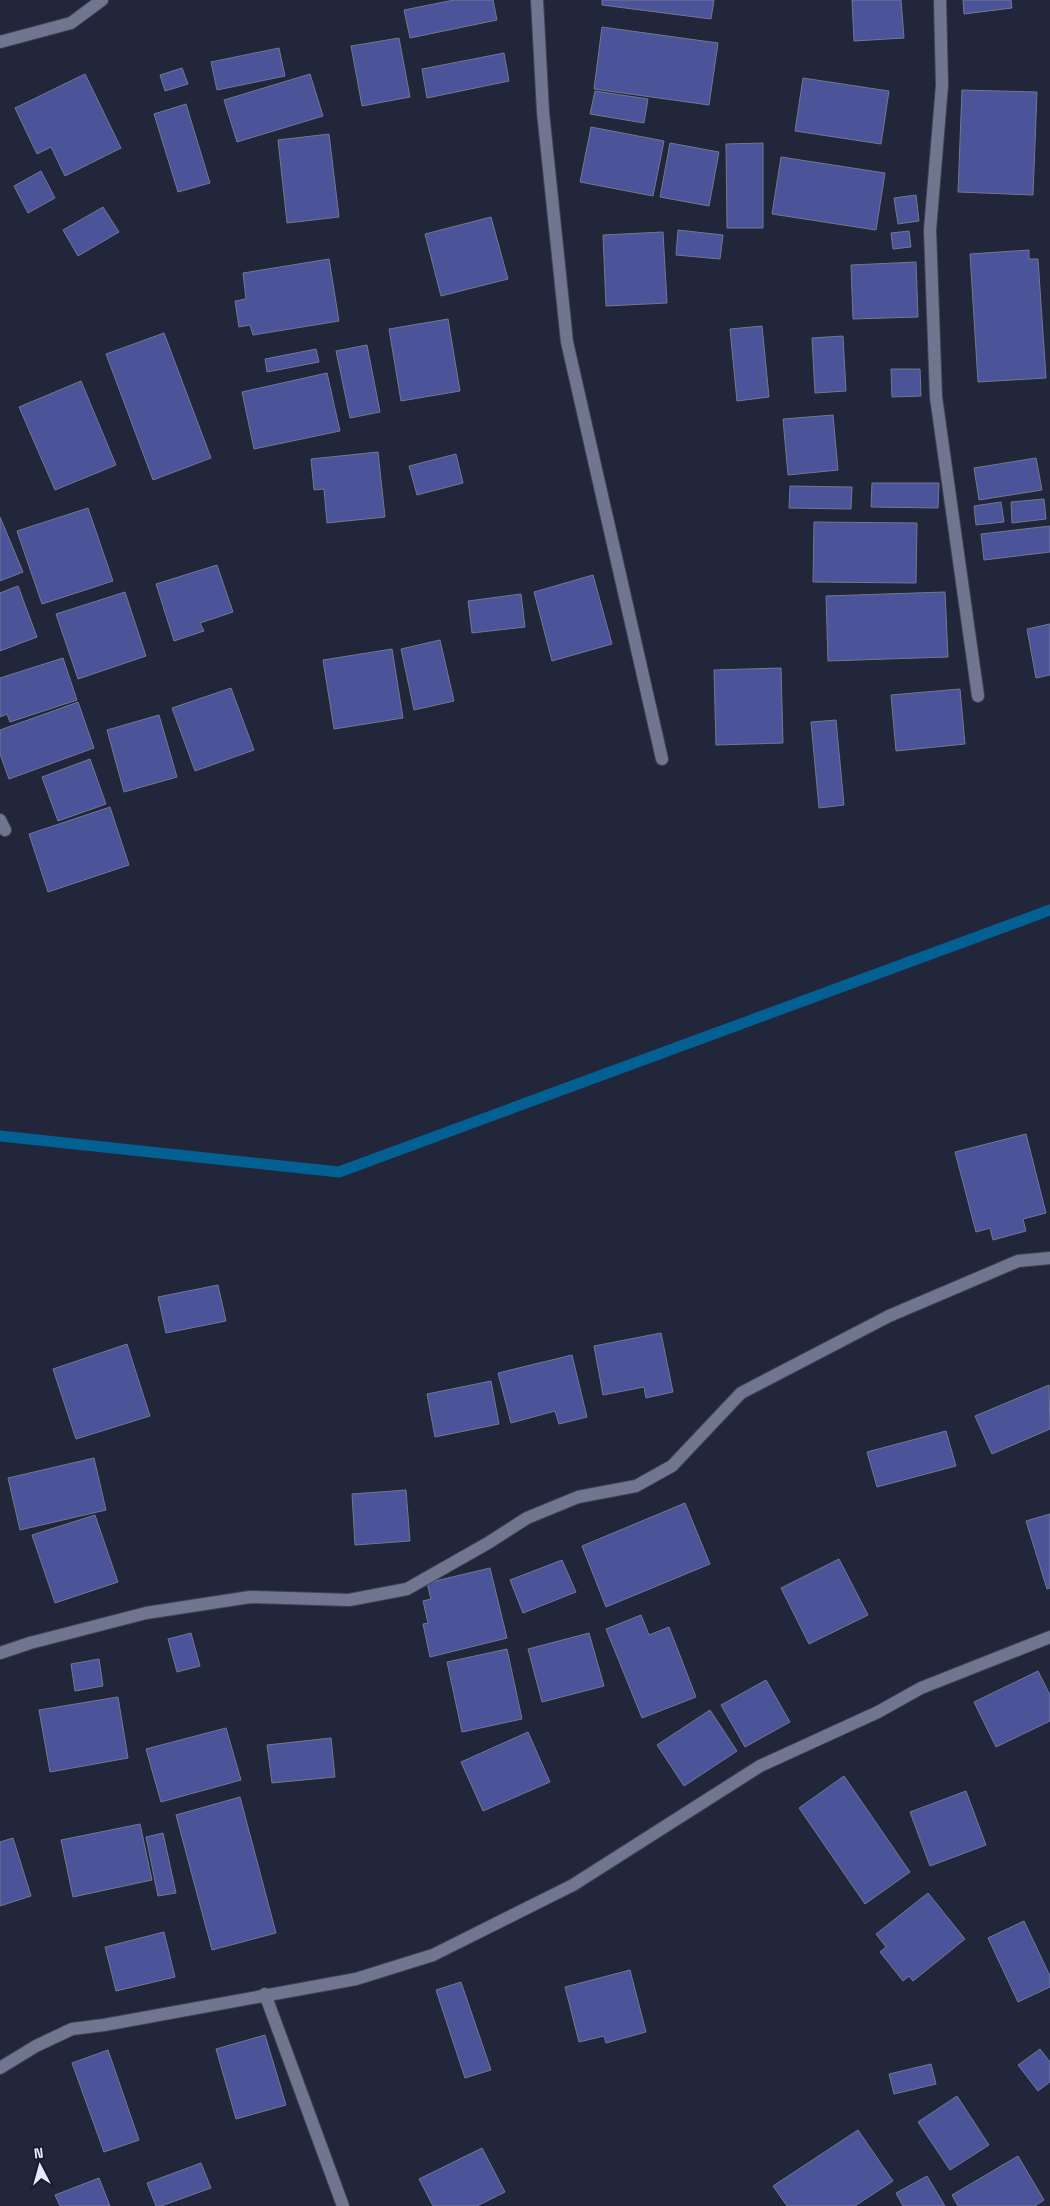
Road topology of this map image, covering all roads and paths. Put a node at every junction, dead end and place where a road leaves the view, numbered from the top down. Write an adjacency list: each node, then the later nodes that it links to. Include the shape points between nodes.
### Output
1 (102, 0): 4 (street, via 71,22)
2 (537, 0): 6 (street, via 543,112 567,342)
3 (940, 0): 5 (street, via 942,85 930,230 936,397)
4 (0, 42)
5 (978, 696)
6 (662, 758)
7 (1050, 1258): 9 (street, via 1018,1261 889,1316 741,1393 672,1466 636,1486 578,1497 527,1518 407,1589 349,1600 250,1598 146,1613)
8 (1050, 1637): 10 (street, via 921,1688 878,1712 760,1766 572,1885 433,1955 356,1979)
9 (0, 1653)
10 (265, 1994): 11 (street, via 72,2029); 12 (street)
11 (0, 2068)
12 (343, 2206)

